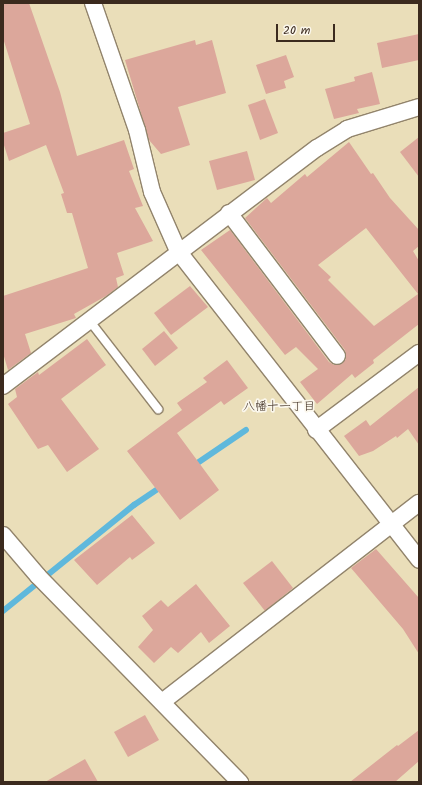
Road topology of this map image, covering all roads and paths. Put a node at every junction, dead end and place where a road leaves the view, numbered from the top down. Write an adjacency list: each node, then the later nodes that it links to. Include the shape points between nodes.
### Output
1 (93, 3): 4 (street, via 137,130 152,192)
2 (419, 107): 3 (street, via 347,129 317,148)
3 (230, 213): 4 (street); 7 (street)
4 (178, 251): 5 (street); 10 (street)
5 (89, 320): 8 (street); 9 (lane)
6 (419, 353): 10 (street)
7 (337, 356)
8 (3, 386)
9 (158, 409)
10 (316, 430): 12 (street)
11 (419, 503): 12 (street)
12 (390, 526): 14 (street); 15 (street)
13 (3, 535): 15 (street, via 38,576)
14 (419, 560)
15 (162, 702): 16 (street)
16 (240, 782)

